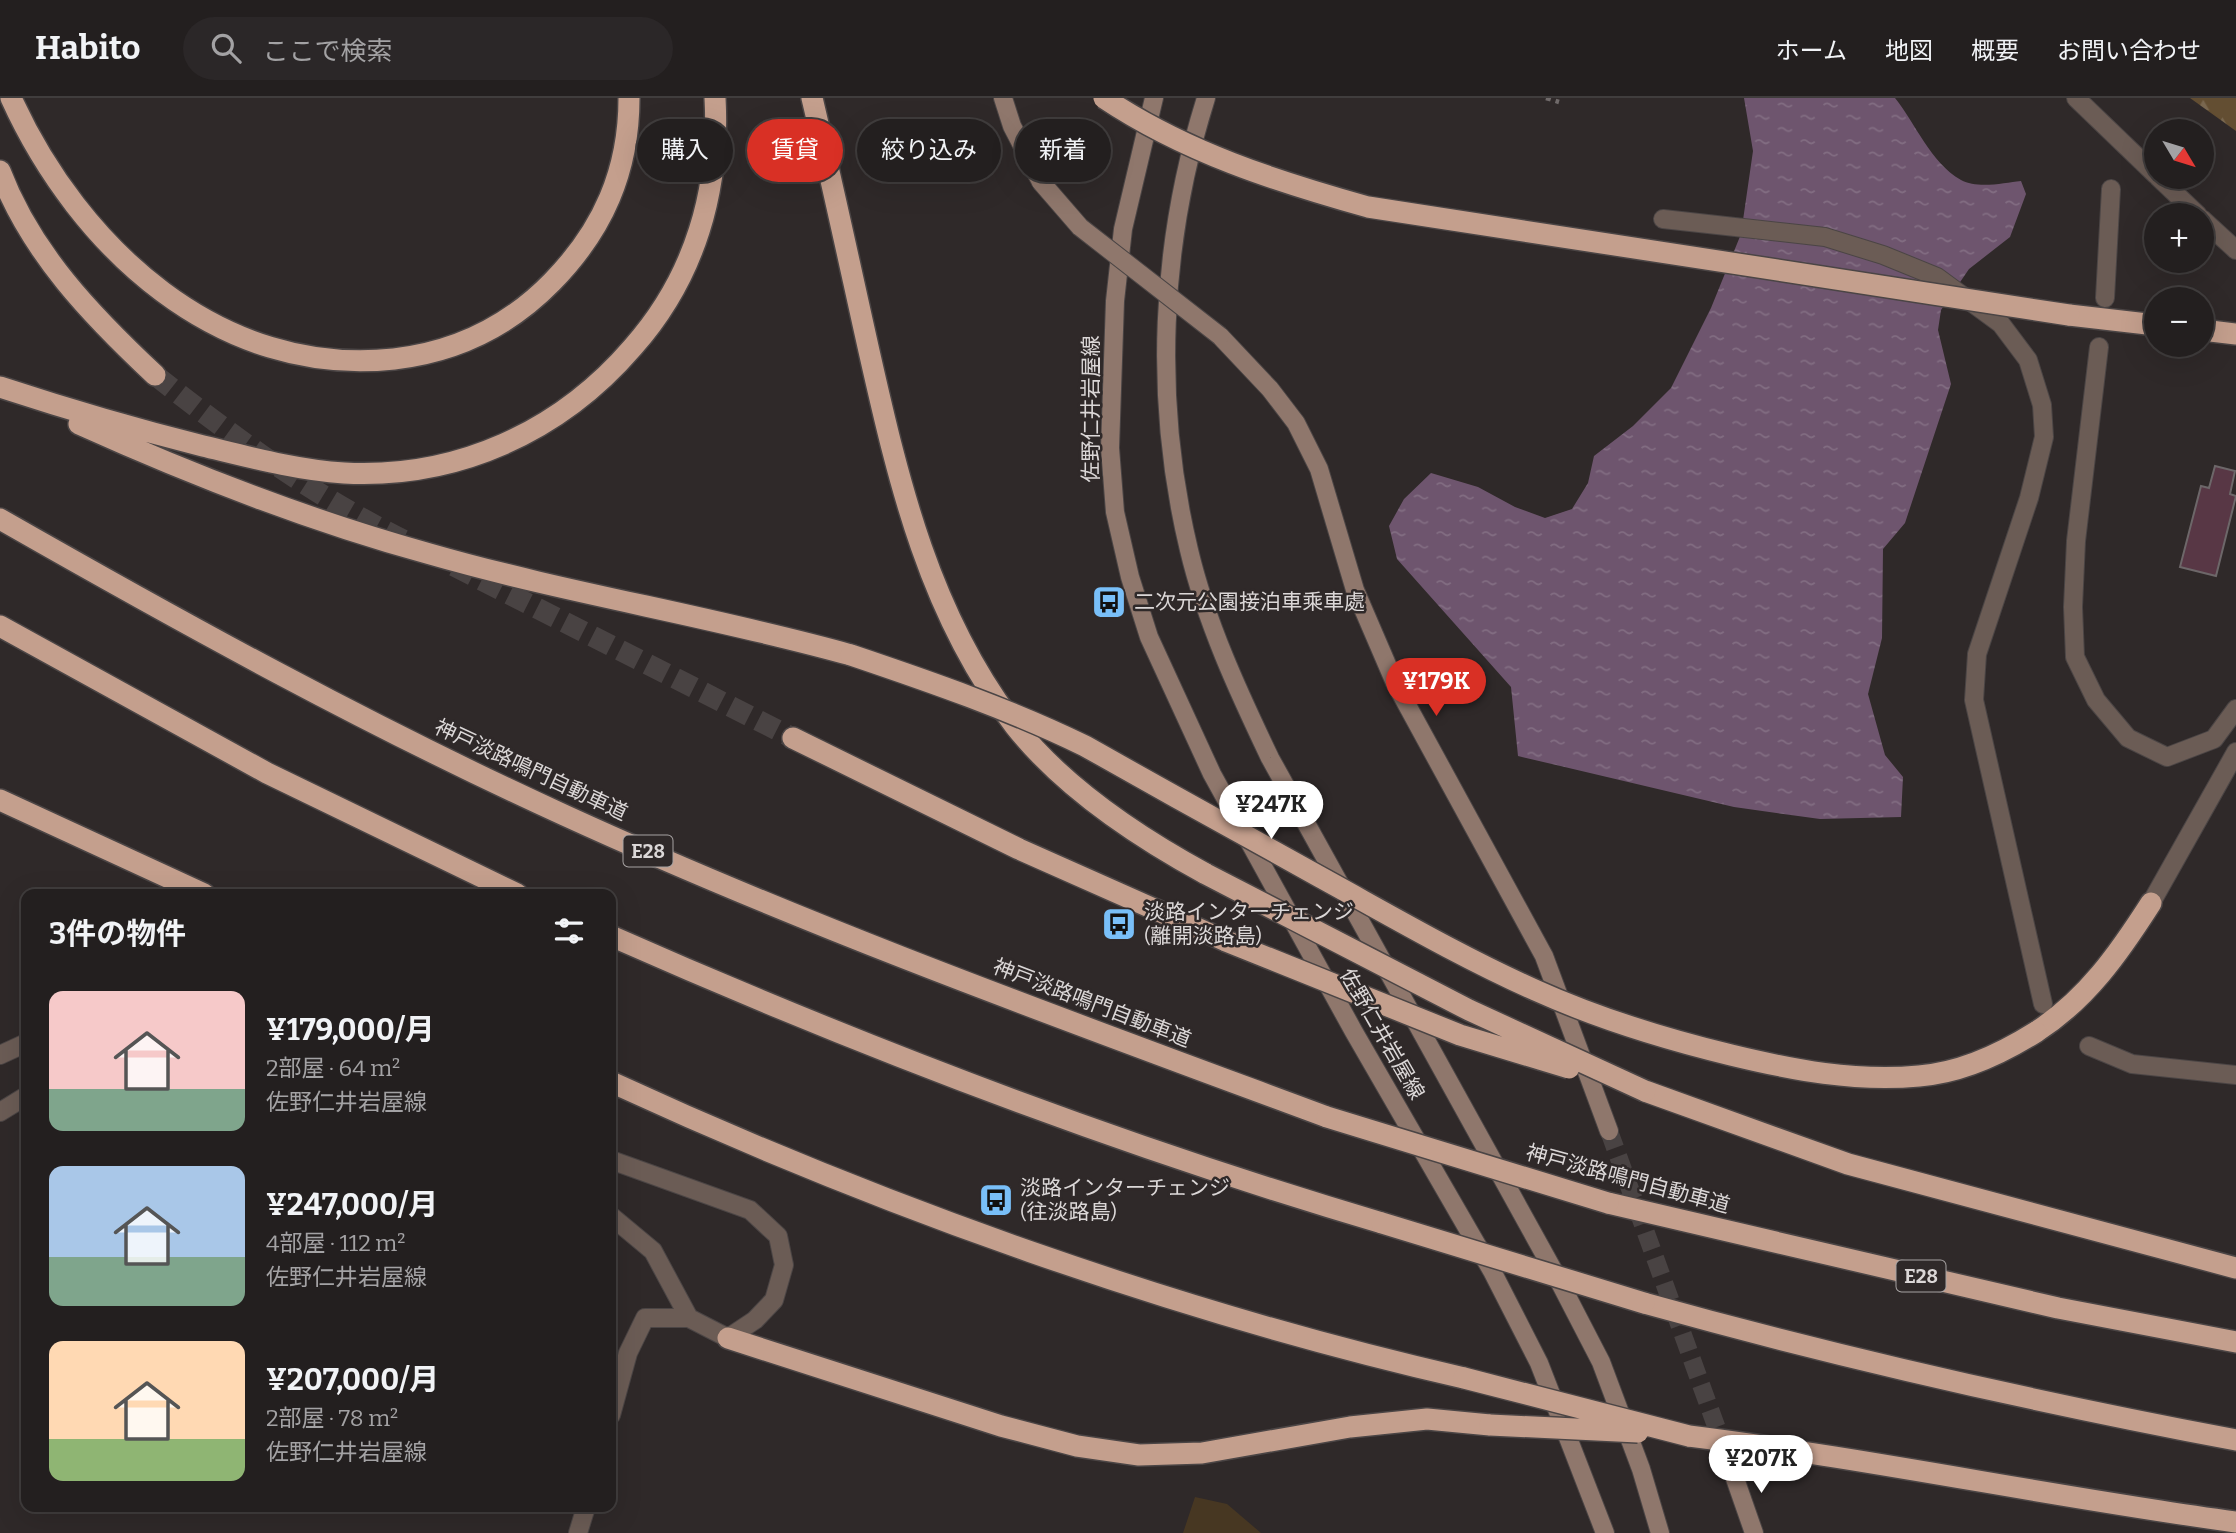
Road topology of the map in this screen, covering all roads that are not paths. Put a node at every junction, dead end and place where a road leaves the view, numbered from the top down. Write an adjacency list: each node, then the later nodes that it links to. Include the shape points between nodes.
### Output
1 (11, 98): 2 (highway, via 47,168 81,214 122,258 167,295 210,324 261,345 311,359 364,362 417,356 467,342 508,320 545,289 576,258 603,218 621,174)
2 (629, 98)
3 (715, 98): 24 (highway, via 712,190 697,242 652,323 608,377 567,411 527,435 481,454 386,474 341,472 187,442)
4 (812, 98): 41 (highway, bridge, via 889,441 927,569 981,678 1017,728 1054,766 1131,828 1206,874 1469,1010)
5 (1003, 98): 44 (main road, bridge, via 1041,182 1080,227 1220,336 1296,423 1319,469 1354,590 1395,682 1544,956)
6 (1104, 98): 19 (highway, bridge, via 1172,138 1232,165 1368,206)
7 (1154, 98): 58 (main road, 佐野仁井岩屋線, via 1123,229 1115,301 1110,448 1115,512 1130,577 1149,637 1212,774 1492,1271 1539,1363)
8 (1206, 98): 59 (main road, 佐野仁井岩屋線, via 1171,254 1166,411 1189,551 1209,615 1270,758 1558,1277 1601,1363)
9 (2076, 98): 10 (lane)
10 (2144, 163)
11 (0, 171): 23 (highway, via 37,243 69,288)
12 (2111, 189): 18 (lane)
13 (2171, 189): 14 (lane)
14 (2185, 203)
15 (1663, 219): 35 (lane, bridge, via 1825,237 1937,277 2001,324 2028,360 2042,405 2044,437 2029,498 1977,654 1975,700)
16 (2214, 230): 17 (lane)
17 (2236, 250)
18 (2105, 298)
19 (2144, 324)
20 (2214, 331): 21 (highway)
21 (2236, 334)
22 (2099, 347): 27 (lane, via 2077,541 2076,657 2096,700 2128,738 2167,757 2214,739)
23 (155, 375)
24 (0, 388): 33 (highway, bridge, via 175,466 428,554 754,628 982,700 1085,746 1458,954 1537,992 1616,1021 1762,1062 1872,1078 1922,1076 1968,1065 2036,1032 2086,993)
25 (0, 519): 50 (highway, 神戸淡路鳴門自動車道 / E28, bridge, via 321,696 564,815 1047,1014 1327,1116 1608,1203 2058,1308)
26 (0, 626): 32 (highway, via 267,773)
27 (2236, 709)
28 (793, 738): 41 (highway, bridge, via 1019,849 1226,941 1460,1035)
29 (2236, 752): 33 (lane)
30 (0, 800): 31 (highway)
31 (193, 889)
32 (507, 889)
33 (2151, 903)
34 (616, 938): 53 (highway, bridge, via 1023,1106 1277,1192 1795,1345 2037,1402)
35 (2043, 1004)
36 (21, 1045): 38 (lane)
37 (2089, 1046): 39 (lane, via 2132,1064)
38 (0, 1055)
39 (2236, 1074)
40 (616, 1084): 52 (highway, bridge, via 768,1150 1040,1254 1271,1329)
41 (1645, 1091): 47 (highway, via 1848,1164)
42 (21, 1099): 43 (lane)
43 (0, 1112)
44 (1609, 1131)
45 (616, 1162): 49 (lane, via 750,1210 778,1236 784,1265 774,1300)
46 (616, 1220): 48 (lane, via 653,1251)
47 (2236, 1268)
48 (689, 1318): 49 (lane); 51 (lane, via 645,1318 628,1353)
49 (729, 1338): 52 (highway, bridge, via 1001,1426 1077,1446 1139,1455 1202,1452 1427,1419)
50 (2236, 1342)
51 (616, 1397)
52 (1689, 1436): 56 (highway, via 1796,1449)
53 (2236, 1440)
54 (1732, 1470): 60 (main road)
55 (584, 1512): 57 (lane)
56 (2236, 1522)
57 (578, 1533)
58 (1605, 1533)
59 (1660, 1533)
60 (1754, 1533)

